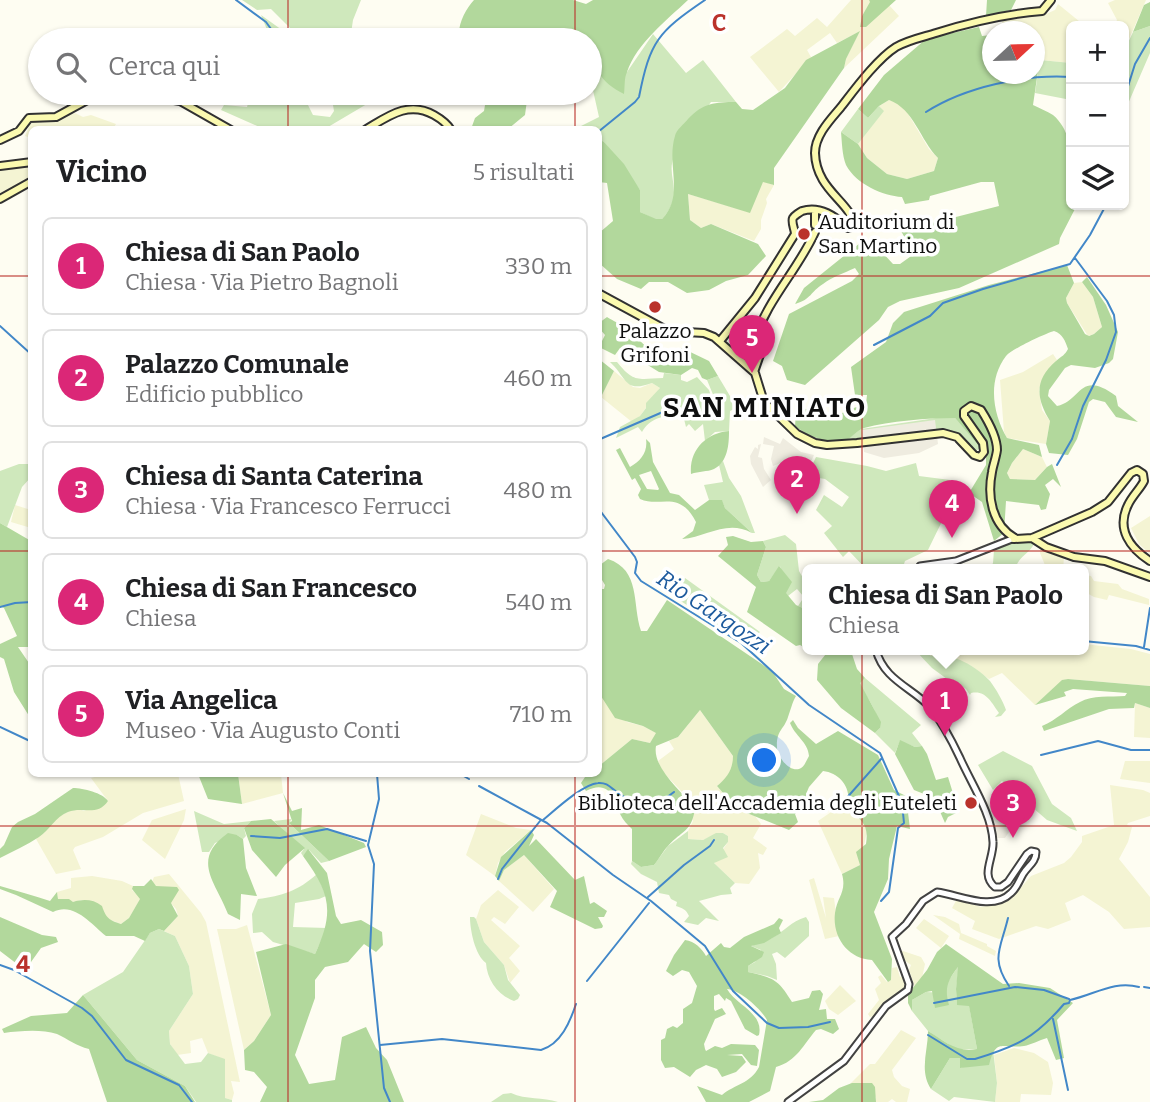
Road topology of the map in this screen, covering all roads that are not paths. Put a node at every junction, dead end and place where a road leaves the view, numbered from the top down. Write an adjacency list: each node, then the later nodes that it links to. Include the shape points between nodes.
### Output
1 (1051, 0): 12 (main road, via 1042,11 974,22 889,52 838,110 815,147 817,172 854,226 848,228)
2 (78, 105): 7 (main road, via 56,117 29,118 19,131)
3 (187, 105): 4 (main road)
4 (224, 126)
5 (372, 126): 6 (main road, via 394,113 423,109)
6 (448, 126)
7 (0, 141)
8 (28, 162): 9 (main road)
9 (0, 166)
10 (28, 183): 11 (main road)
11 (0, 199)
12 (815, 210): 14 (main road, via 794,216 795,234 755,298); 15 (main road, via 815,228 806,251 760,325 755,340 763,346)
13 (602, 295): 14 (main road, via 674,333 708,334)
14 (720, 341): 15 (main road)
15 (754, 372): 16 (main road, via 764,402 797,434 820,444 943,433 957,438 978,457 983,454 983,443 964,416 975,406 986,418 997,448 990,506)
16 (1013, 538): 17 (main road); 19 (street, via 956,561)
17 (1032, 538): 18 (main road, via 1100,507 1137,470 1144,481 1124,514 1124,529 1132,547); 20 (main road, via 1046,547)
18 (1150, 561)
19 (934, 564)
20 (1150, 577)
21 (879, 655): 22 (street, via 888,673 926,704 944,728 979,794 993,842 988,873 992,886 1005,884 1031,851 1036,858 1004,898 979,901 937,892 923,901 892,937 908,990 886,1006 844,1061)
22 (788, 1102)

